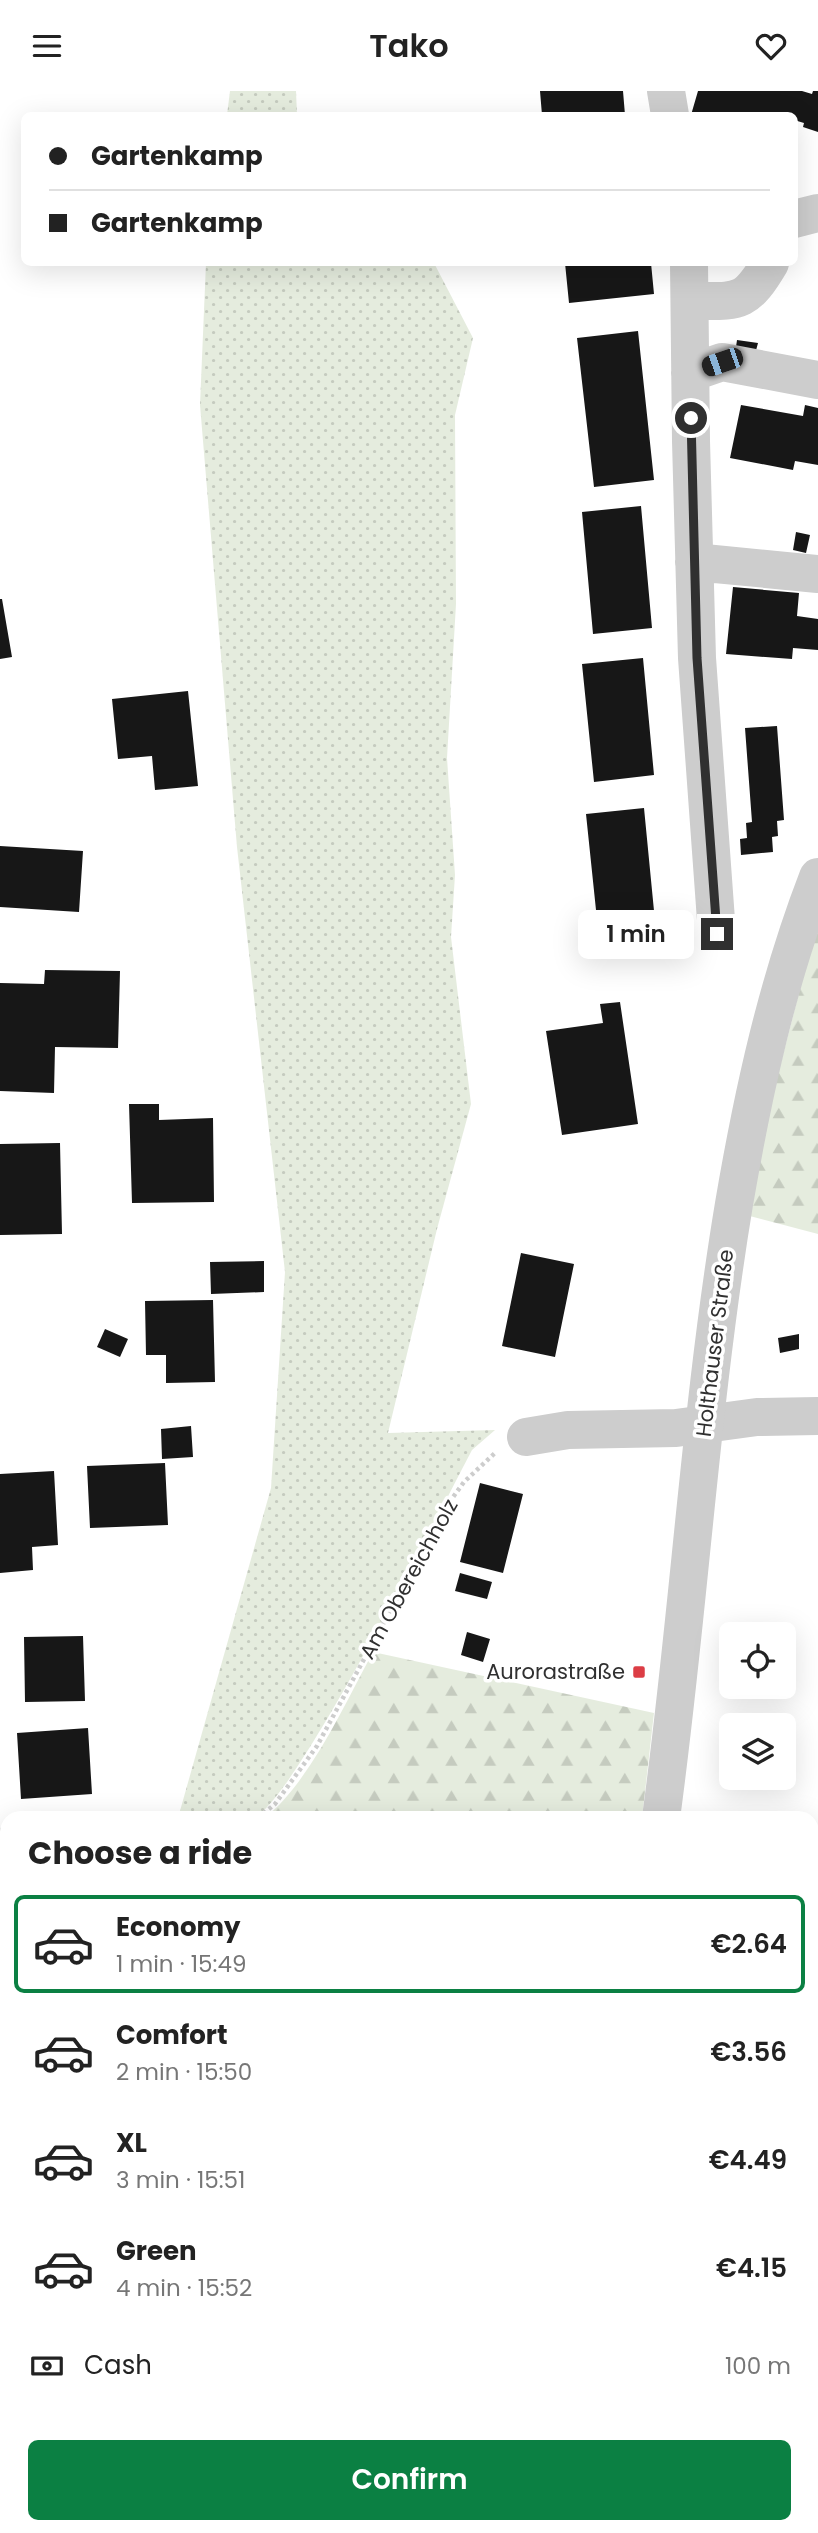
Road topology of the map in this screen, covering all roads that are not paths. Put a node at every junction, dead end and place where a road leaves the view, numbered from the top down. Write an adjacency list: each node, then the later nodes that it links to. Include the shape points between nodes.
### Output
1 (666, 91): 2 (street)
2 (670, 112)
3 (818, 212): 4 (street)
4 (798, 218)
5 (689, 266): 7 (street)
6 (768, 266): 7 (street, via 754,290 732,301)
7 (691, 301): 8 (street)
8 (690, 373): 9 (street, via 722,362); 10 (street)
9 (818, 380)
10 (694, 562): 11 (street); 13 (street)
11 (818, 574)
12 (818, 877): 15 (street, Holthauser Straße, via 780,988 760,1068 729,1237)
13 (717, 934)
14 (818, 1416): 15 (street)
15 (704, 1424): 16 (street, via 568,1430); 17 (street, Holthauser Straße)
16 (526, 1437)
17 (662, 1811)

